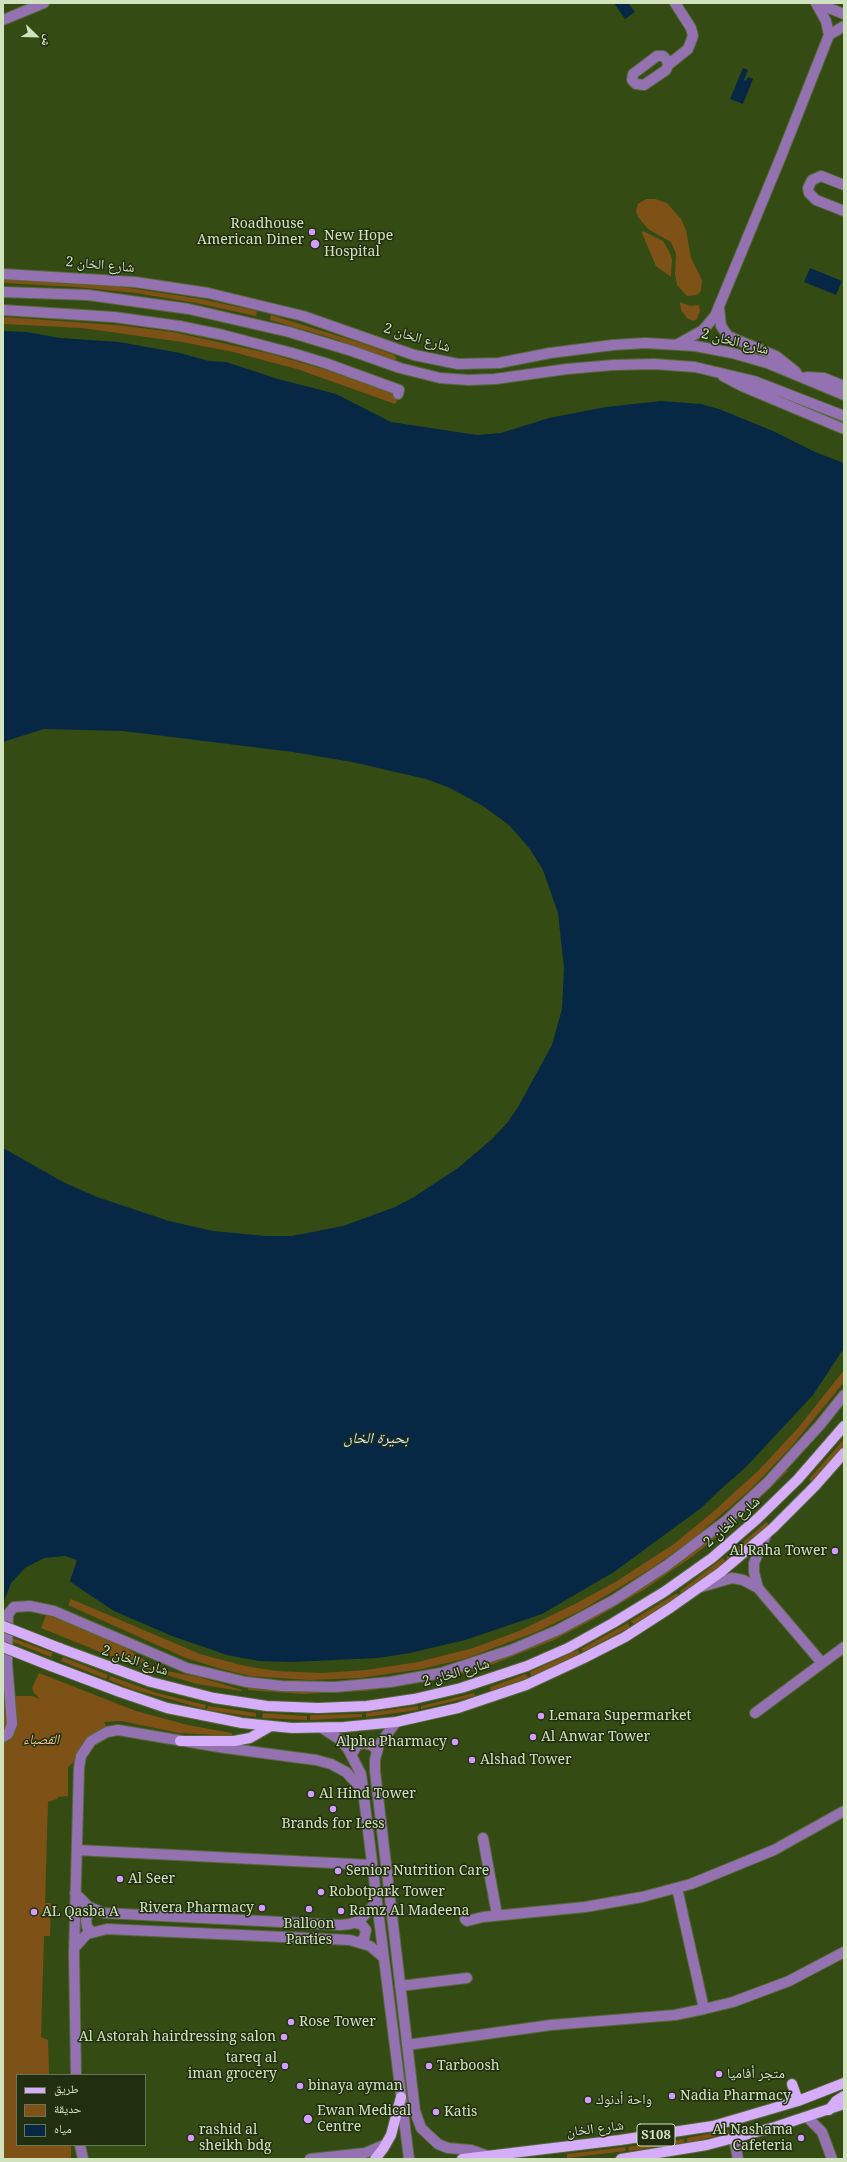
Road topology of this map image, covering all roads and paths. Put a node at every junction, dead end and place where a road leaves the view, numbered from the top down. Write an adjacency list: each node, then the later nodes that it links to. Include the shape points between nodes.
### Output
1 (44, 3): 6 (street)
2 (667, 3): 9 (street, via 688,32 686,43)
3 (675, 3): 9 (street, via 692,32 690,45)
4 (816, 3): 5 (street); 8 (street, via 826,21)
5 (844, 14)
6 (3, 20)
7 (844, 26): 8 (street)
8 (829, 35): 15 (street)
9 (679, 53): 10 (street)
10 (667, 61)
11 (844, 185): 12 (street, via 821,176 812,180 808,188 816,200)
12 (844, 211)
13 (3, 274): 18 (street, شارع الخان 2, via 135,282 208,293 303,316)
14 (3, 292): 20 (street, via 88,295 189,309 302,335)
15 (719, 308): 17 (street, via 703,330); 23 (street, via 721,326 728,336 776,356)
16 (3, 310): 25 (street, via 114,317 223,335 325,363 399,390)
17 (677, 344): 19 (street, شارع الخان 2, via 613,345 558,351 485,365); 23 (street, شارع الخان 2, via 744,356)
18 (406, 352): 19 (street, شارع الخان 2); 20 (street)
19 (430, 360): 22 (street)
20 (400, 368): 22 (street)
21 (715, 371): 22 (street, via 675,365 636,364 582,367 481,380); 27 (street, via 754,381); 28 (street, via 744,387)
22 (427, 375)
23 (802, 378): 24 (street, via 824,378); 26 (street, شارع الخان 2)
24 (844, 386)
25 (398, 394)
26 (844, 395)
27 (844, 416)
28 (844, 429)
29 (844, 1395): 43 (street, via 767,1483 727,1520 666,1566 614,1600 558,1630 511,1650 441,1673 390,1682 335,1687 246,1682 187,1668 54,1611 30,1606 14,1607 8,1614 7,1663 12,1724 10,1731)
30 (844, 1426): 35 (main road, شارع الخان 2, bridge, via 798,1479 757,1520 712,1558 664,1592 568,1648 526,1666 461,1688 367,1706 267,1706 214,1698 157,1684)
31 (844, 1453): 32 (main road)
32 (766, 1535): 33 (main road); 34 (street, via 754,1563)
33 (701, 1587): 34 (street, via 732,1578 743,1580); 40 (main road, via 625,1637 526,1685 458,1708)
34 (758, 1588): 38 (street)
35 (3, 1626)
36 (3, 1647): 41 (main road, bridge, via 96,1684 167,1708 217,1719)
37 (844, 1647): 38 (street)
38 (822, 1663): 39 (street)
39 (755, 1713)
40 (396, 1722): 42 (main road); 45 (street, via 383,1738)
41 (271, 1726): 42 (main road); 44 (main road, via 250,1738 234,1741)
42 (322, 1728): 46 (street, via 339,1739)
43 (3, 1737)
44 (180, 1741): 47 (street, via 324,1762 346,1772); 50 (street, via 118,1730 106,1732 91,1741 80,1762)
45 (377, 1753): 46 (street, via 374,1746 364,1743 357,1745); 65 (street, via 375,1771)
46 (352, 1754): 47 (street, via 361,1774)
47 (362, 1789): 51 (street)
48 (844, 1811): 52 (street, via 774,1850)
49 (483, 1838): 56 (street)
50 (77, 1850): 51 (street); 53 (street)
51 (372, 1865): 54 (street)
52 (677, 1888): 56 (street, via 585,1907); 66 (street)
53 (75, 1893): 55 (street); 61 (street)
54 (376, 1902): 58 (street, via 365,1916); 63 (street)
55 (93, 1909): 58 (street, via 110,1913 340,1925); 59 (street, via 86,1920 87,1927)
56 (497, 1915): 57 (street, via 467,1921)
57 (465, 1919)
58 (355, 1923): 60 (street, via 361,1924 366,1930 364,1939)
59 (92, 1932): 60 (street, via 107,1929); 61 (street)
60 (360, 1942): 63 (street, via 375,1949)
61 (74, 1948): 68 (street)
62 (844, 1952): 66 (street, via 789,1981 747,1997)
63 (383, 1957): 72 (street)
64 (467, 1978): 65 (street)
65 (400, 1986): 67 (street)
66 (704, 2009): 67 (street, via 675,2015 551,2025)
67 (407, 2045): 80 (street, via 415,2111 424,2132 438,2144 448,2148)
68 (76, 2074)
69 (792, 2084): 73 (main road)
70 (844, 2084): 73 (main road, شارع الخان / S108)
71 (844, 2096): 75 (main road, via 836,2100)
72 (401, 2097): 78 (main road, via 393,2129); 84 (street)
73 (798, 2101): 80 (main road, شارع الخان / S108, via 704,2127)
74 (844, 2104): 75 (main road, S108)
75 (829, 2110): 76 (main road, S108)
76 (807, 2117): 77 (main road, S108); 88 (street, via 822,2132)
77 (734, 2138): 86 (main road, S108); 87 (street)
78 (386, 2144): 82 (street, via 368,2152); 83 (main road)
79 (80, 2146): 81 (street)
80 (488, 2156): 85 (main road, شارع الخان / S108)
81 (83, 2159)
82 (310, 2159)
83 (375, 2159)
84 (409, 2159)
85 (462, 2159)
86 (621, 2159)
87 (738, 2159)
88 (832, 2159)

